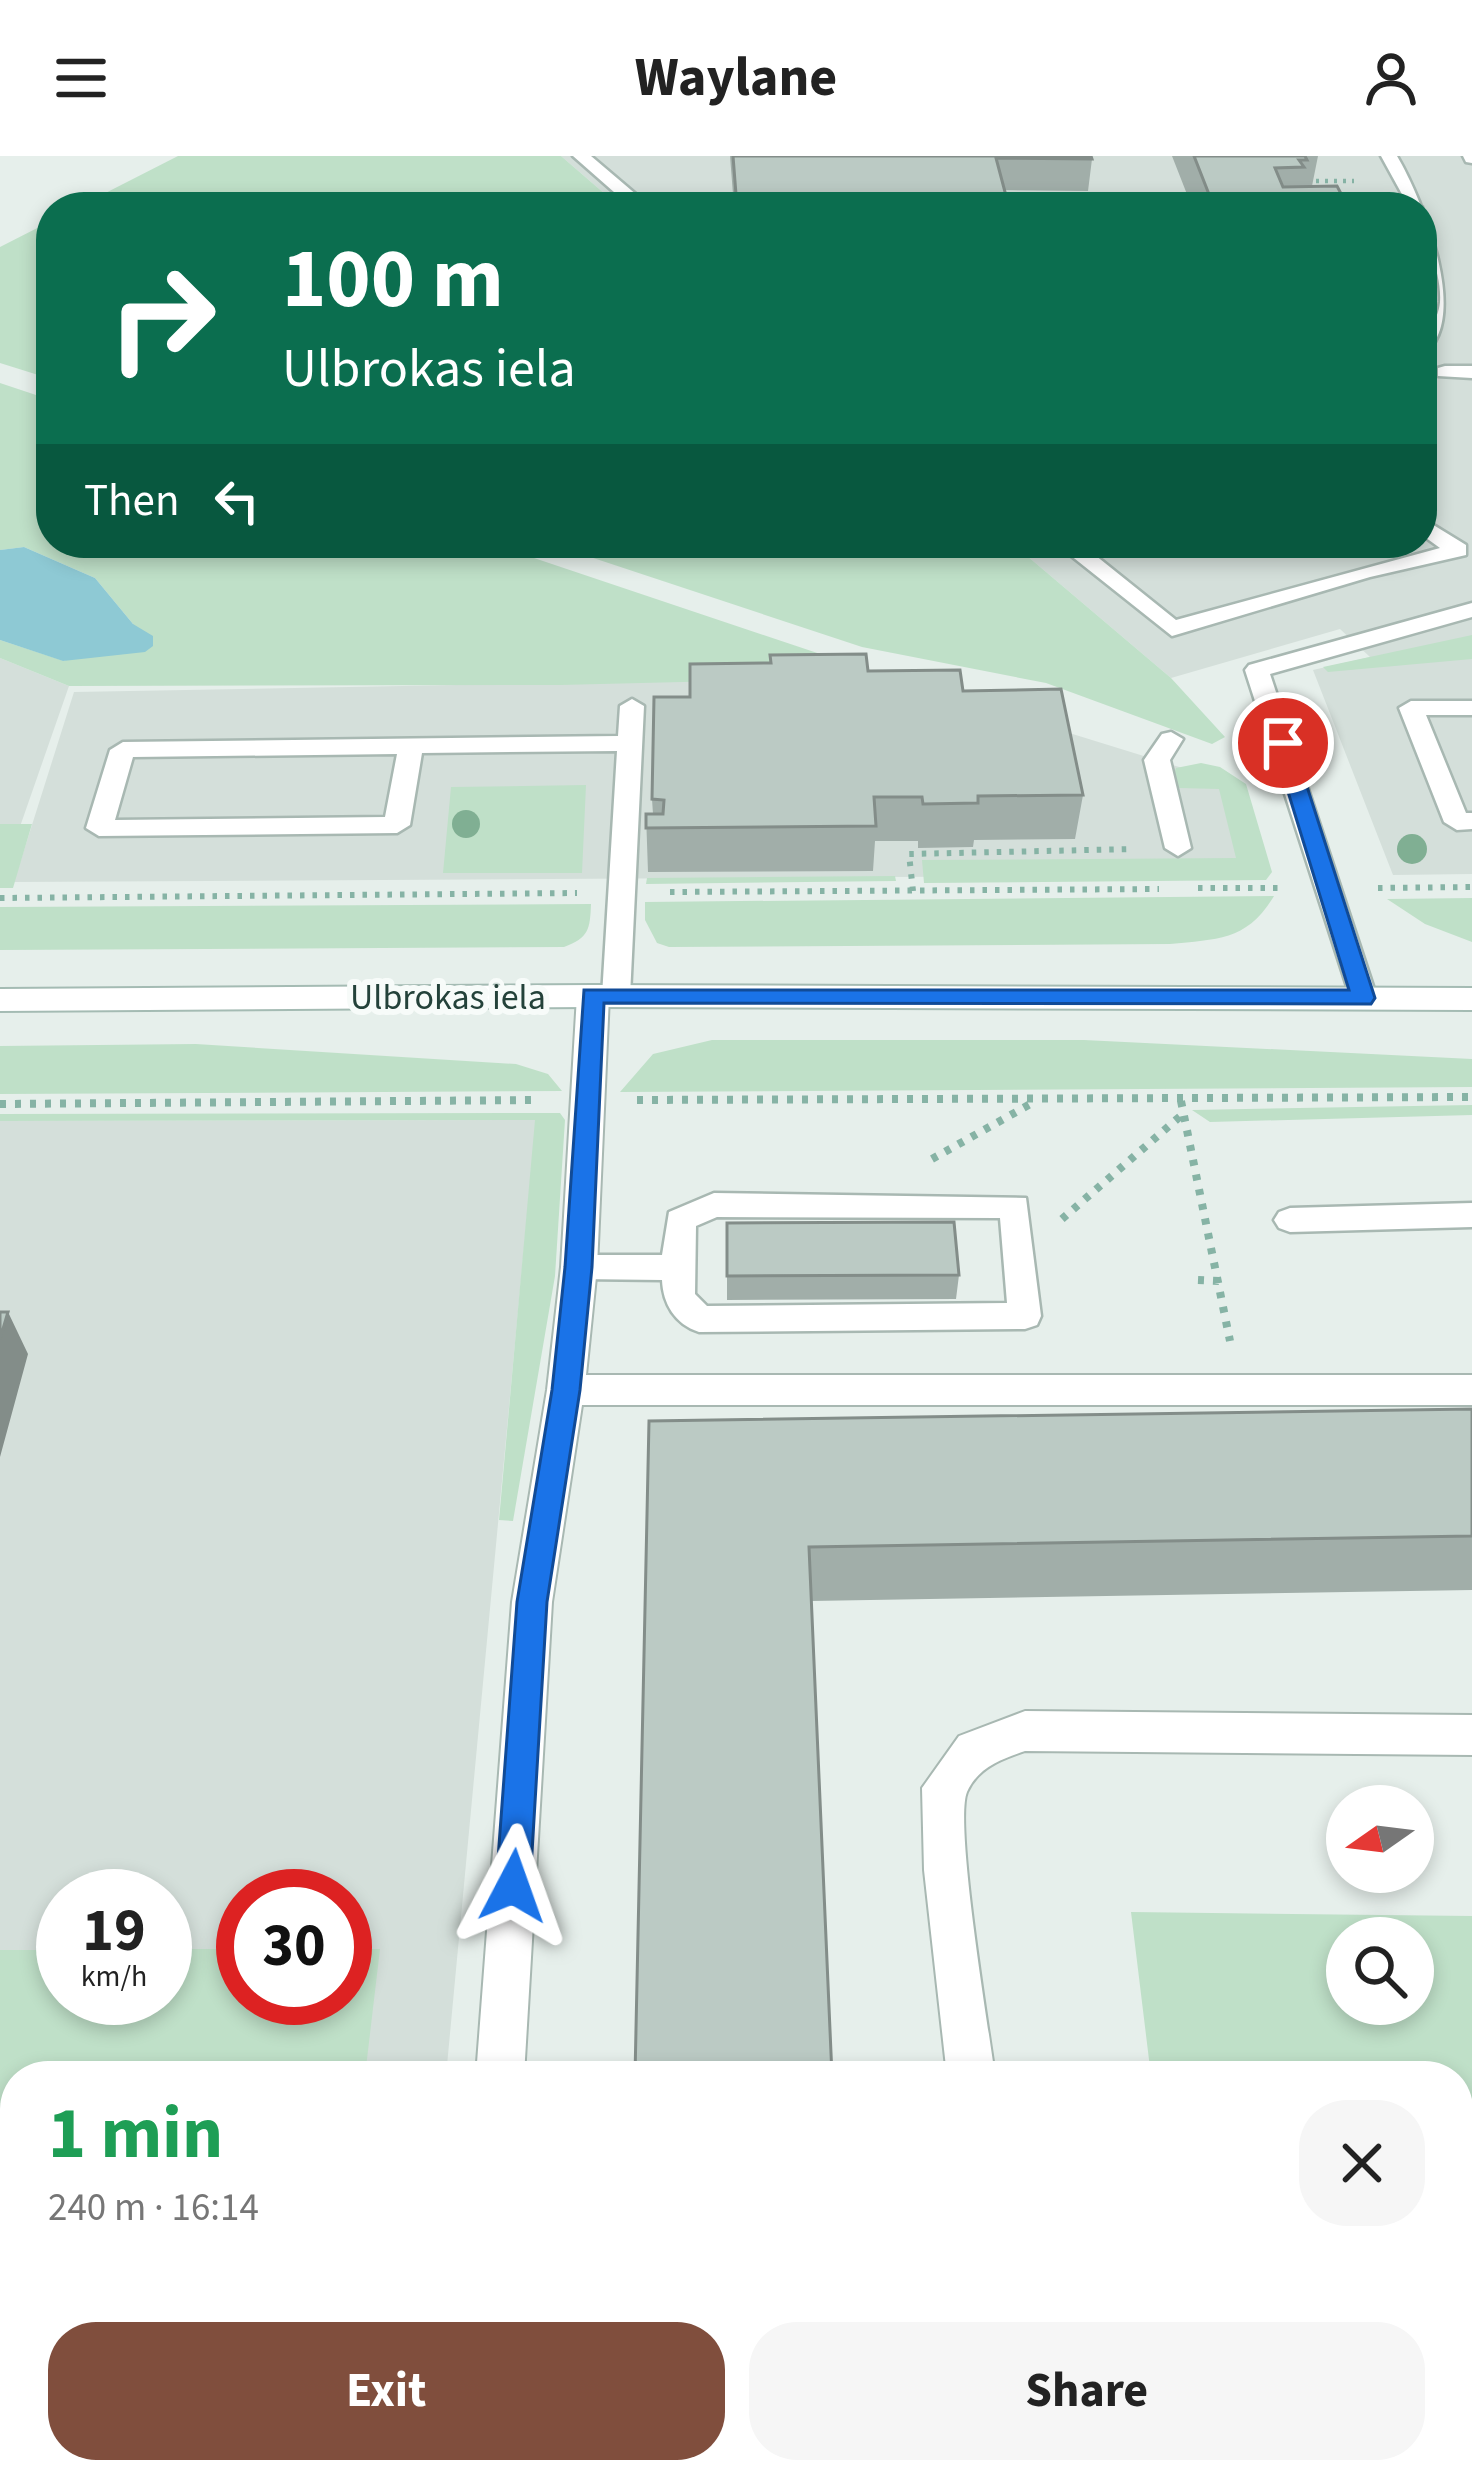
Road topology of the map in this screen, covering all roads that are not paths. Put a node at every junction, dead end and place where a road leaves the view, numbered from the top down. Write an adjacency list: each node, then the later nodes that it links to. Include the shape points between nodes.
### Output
1 (581, 156): 3 (lane)
2 (1390, 156): 4 (lane)
3 (624, 192)
4 (1410, 192)
5 (1437, 245): 6 (lane, via 1452,294)
6 (1437, 330)
7 (1445, 372): 8 (lane)
8 (1472, 372)
9 (1437, 535): 10 (lane)
10 (1467, 554): 11 (lane, via 1364,572 1172,629)
11 (1084, 558)
12 (1472, 610): 21 (lane, via 1257,670)
13 (632, 706): 16 (lane)
14 (1472, 708): 18 (lane, via 1411,708 1456,822)
15 (1172, 739): 19 (lane, via 1157,760)
16 (629, 743): 17 (lane); 20 (lane, via 622,892)
17 (411, 747): 17 (lane, via 123,750 99,828 397,825)
18 (1472, 821)
19 (1178, 848)
20 (604, 996): 21 (street, Ulbrokas iela); 23 (street, Ulbrokas iela); 26 (street, via 587,1100)
21 (1363, 998): 22 (street, Ulbrokas iela)
22 (1472, 999)
23 (0, 1000)
24 (1472, 1215): 25 (lane)
25 (1290, 1220)
26 (579, 1267): 27 (lane); 28 (street)
27 (678, 1268): 27 (lane, via 680,1220 714,1205 1016,1205 1025,1316 699,1319 679,1298)
28 (566, 1390): 29 (street); 31 (street, via 532,1602)
29 (1472, 1390)
30 (1472, 1735): 32 (street, via 1024,1731 974,1750 944,1788)
31 (501, 2061)
32 (969, 2061)

